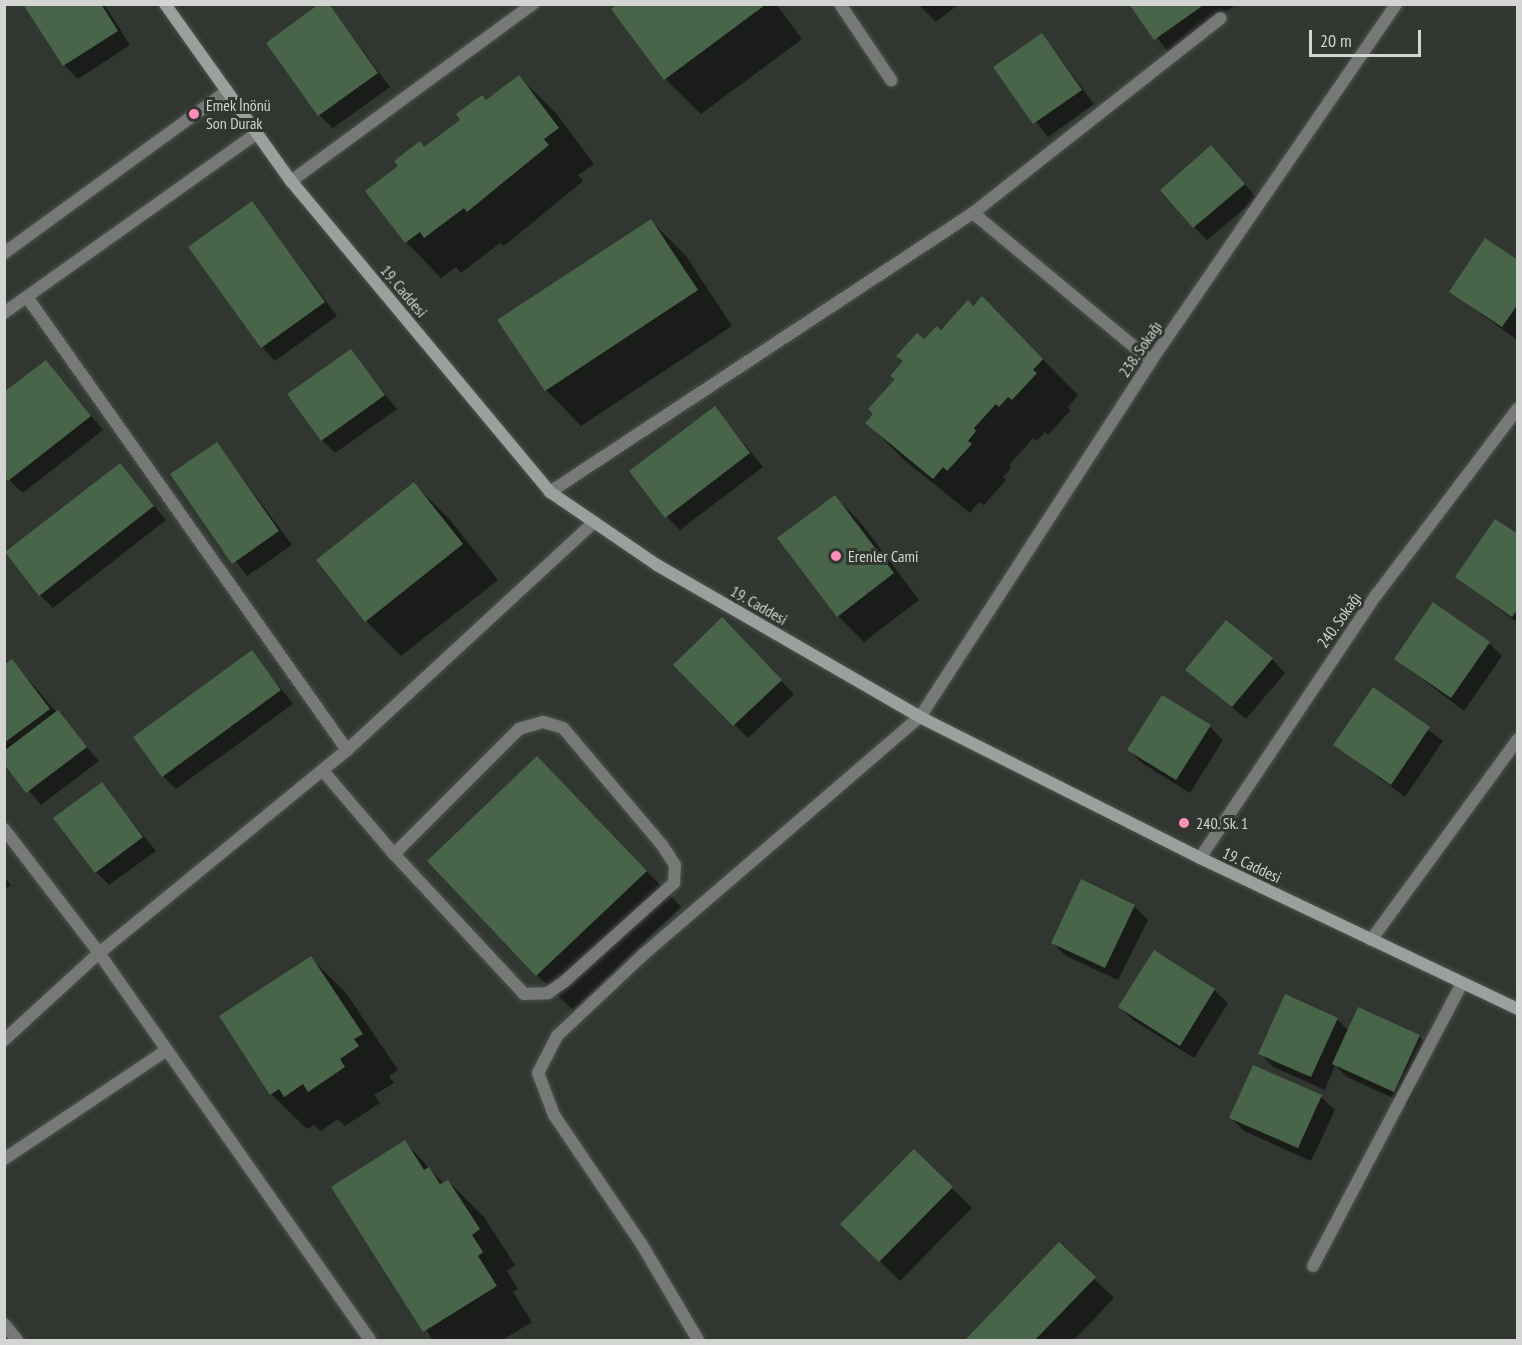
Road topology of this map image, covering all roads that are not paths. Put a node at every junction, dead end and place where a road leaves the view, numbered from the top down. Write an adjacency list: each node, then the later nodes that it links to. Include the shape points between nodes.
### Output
1 (165, 4): 7 (street, 19. Caddesi)
2 (533, 4): 9 (street)
3 (840, 4): 6 (street)
4 (1396, 4): 14 (street, 238. Sokağı)
5 (1221, 18): 10 (street)
6 (891, 80)
7 (227, 91): 8 (street, 19. Caddesi); 11 (street)
8 (257, 133): 9 (street, 19. Caddesi); 12 (street)
9 (291, 181): 16 (street, 19. Caddesi)
10 (973, 213): 14 (street); 16 (street)
11 (4, 253)
12 (27, 297): 13 (street); 20 (street)
13 (4, 313)
14 (1151, 361): 18 (street, 238. Sokağı)
15 (1518, 408): 24 (street, 240. Sokağı, via 1377,594)
16 (550, 492): 17 (street, 19. Caddesi)
17 (594, 522): 18 (street, 19. Caddesi, via 657,565); 20 (street)
18 (920, 717): 24 (street, 19. Caddesi); 36 (street, 238. Sokağı, via 644,954 557,1036 538,1073 554,1116 642,1245)
19 (1518, 739): 25 (street)
20 (347, 750): 21 (street)
21 (323, 771): 23 (street); 26 (street)
22 (4, 829): 26 (street)
23 (394, 854): 23 (street, via 524,994 548,993 565,981 674,883 675,865 563,728 543,722 519,729)
24 (1200, 858): 25 (street, 19. Caddesi)
25 (1371, 940): 27 (street, 19. Caddesi)
26 (99, 953): 29 (street); 30 (street)
27 (1462, 983): 28 (street, 19. Caddesi); 32 (street)
28 (1518, 1009)
29 (4, 1040)
30 (166, 1050): 31 (street); 35 (street)
31 (4, 1159)
32 (1313, 1266)
33 (4, 1324): 34 (street)
34 (17, 1341)
35 (370, 1341)
36 (698, 1341)

